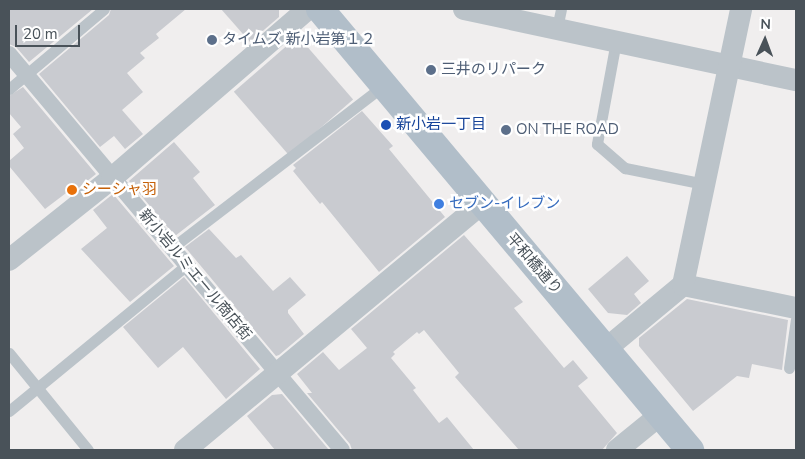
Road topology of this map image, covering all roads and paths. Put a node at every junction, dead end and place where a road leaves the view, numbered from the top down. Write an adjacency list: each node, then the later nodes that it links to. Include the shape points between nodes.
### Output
1 (104, 9): 10 (lane)
2 (308, 9): 14 (street)
3 (320, 9): 12 (main road, 平和橋通り)
4 (464, 9): 6 (street)
5 (741, 9): 9 (street)
6 (559, 19): 7 (street)
7 (616, 41): 9 (street); 15 (lane, via 597,144 625,168)
8 (9, 54): 10 (street, 新小岩ルミエール商店街)
9 (729, 65): 11 (street); 15 (street)
10 (26, 75): 13 (lane); 14 (street, 新小岩ルミエール商店街)
11 (796, 80)
12 (384, 85): 16 (main road, 平和橋通り); 17 (lane)
13 (9, 89)
14 (112, 178): 17 (street, 新小岩ルミエール商店街); 18 (street)
15 (704, 184): 20 (street)
16 (482, 203): 23 (main road, 平和橋通り); 26 (street)
17 (173, 247): 19 (street, 新小岩ルミエール商店街)
18 (9, 260)
19 (187, 265): 26 (street, 新小岩ルミエール商店街); 27 (lane)
20 (683, 285): 21 (street); 23 (street)
21 (796, 308)
22 (796, 319): 25 (lane)
23 (606, 348): 29 (main road, 平和橋通り)
24 (9, 353): 27 (lane)
25 (789, 368)
26 (277, 374): 31 (street); 32 (street, 新小岩ルミエール商店街)
27 (37, 387): 28 (lane); 30 (lane)
28 (9, 411)
29 (660, 415): 33 (street); 34 (main road, 平和橋通り)
30 (88, 450)
31 (185, 450)
32 (342, 450)
33 (617, 450)
34 (690, 450)

